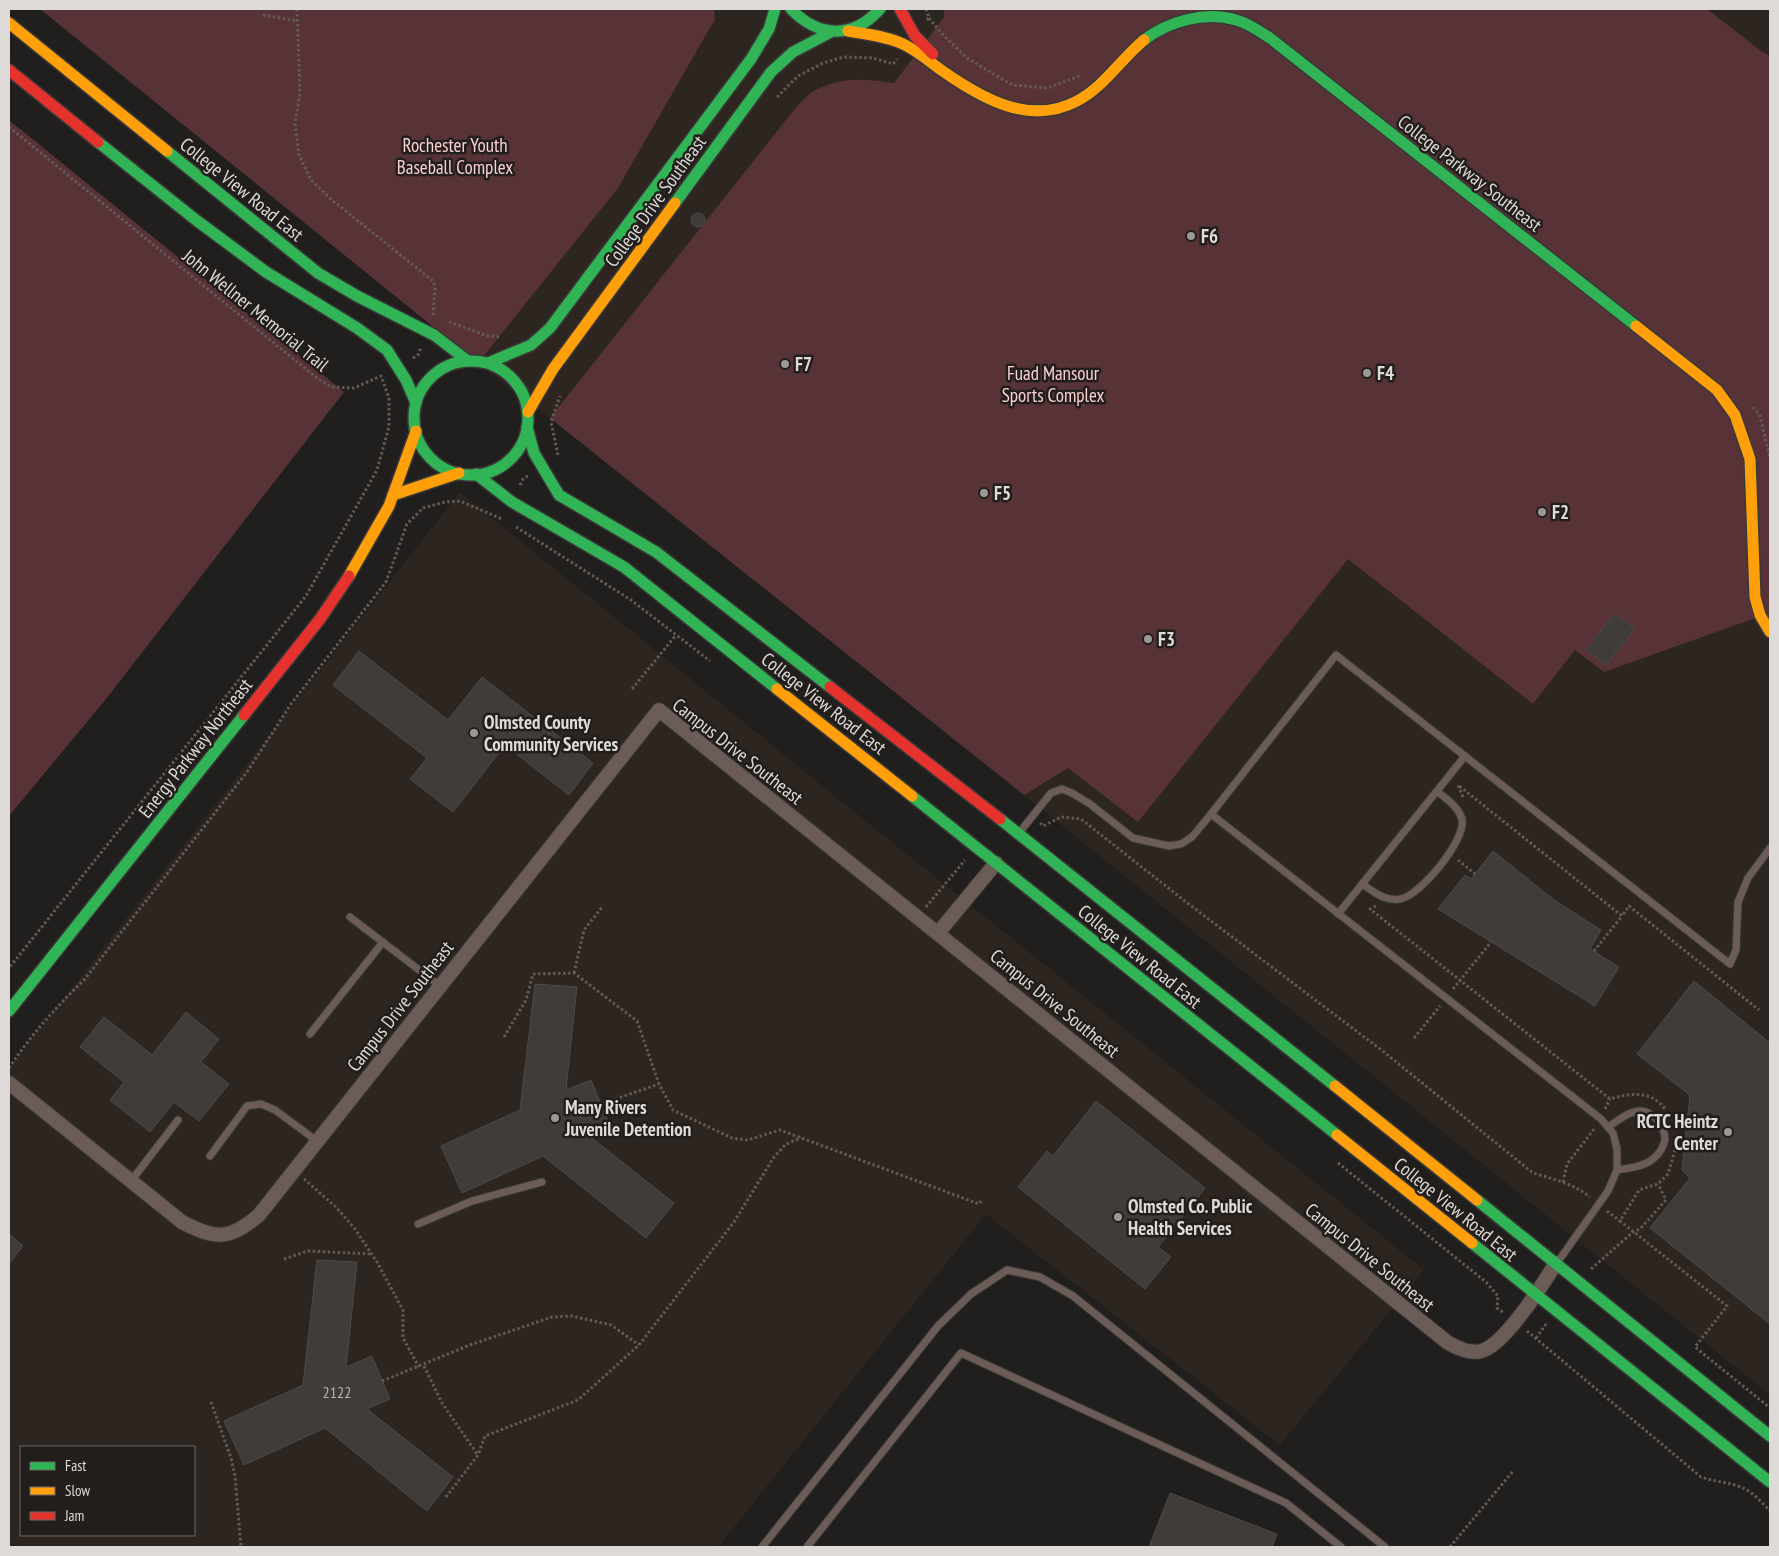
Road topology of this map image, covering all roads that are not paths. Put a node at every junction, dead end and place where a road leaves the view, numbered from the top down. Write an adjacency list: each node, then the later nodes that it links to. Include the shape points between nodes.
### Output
1 (776, 9): 11 (main road, College Drive Southeast, via 766,36 751,59 550,328 531,345)
2 (792, 9): 7 (main road, via 812,27)
3 (880, 9): 6 (main road, via 868,22)
4 (900, 9): 9 (main road, College Parkway Southeast, via 915,36)
5 (9, 23): 10 (main road, College View Road East, via 318,273 434,335)
6 (848, 31): 7 (main road); 9 (main road, College Parkway Southeast, via 881,37 908,47)
7 (831, 32): 13 (main road, College Drive Southeast, via 793,52 771,72 553,369)
8 (9, 70): 12 (main road, via 266,272 387,350)
9 (968, 89): 19 (main road, College Parkway Southeast, via 997,105 1027,111 1052,110 1077,102 1098,88 1142,42 1162,29 1189,19 1235,20 1270,38 1717,390 1735,415 1750,459 1755,597)
10 (468, 361): 11 (main road); 12 (main road, via 450,365 435,374 423,387)
11 (488, 363): 13 (main road, via 515,381)
12 (416, 403): 15 (main road)
13 (528, 412): 14 (main road)
14 (528, 427): 17 (main road, via 510,460 488,472); 23 (main road, College View Road East, via 534,453 559,495 656,552)
15 (416, 431): 16 (main road, via 425,450 440,465); 18 (main road, Energy Parkway Northeast)
16 (459, 473): 17 (main road); 18 (main road)
17 (476, 474): 25 (main road, College View Road East, via 512,502 624,567)
18 (393, 495): 32 (main road, Energy Parkway Northeast, via 320,619)
19 (1770, 632)
20 (1465, 756): 21 (lane); 22 (lane, via 1336,655); 24 (lane, via 1730,964 1736,950 1738,902 1748,878)
21 (1436, 791): 26 (lane); 26 (lane, via 1458,809 1462,820 1461,833 1425,884 1399,900 1384,898)
22 (1211, 814): 23 (lane, via 1192,837 1181,844 1169,846 1134,838 1090,804 1062,789 1051,794); 27 (lane)
23 (1018, 833): 43 (main road, College View Road East)
24 (1770, 848)
25 (996, 863): 29 (street); 44 (main road, College View Road East)
26 (1362, 884): 27 (lane)
27 (1338, 914): 36 (lane)
28 (350, 917): 30 (lane)
29 (938, 933): 31 (street, Campus Drive Southeast, via 658,710); 44 (street, Campus Drive Southeast, via 1458,1349 1481,1351 1495,1344)
30 (383, 942): 31 (lane); 33 (lane)
31 (440, 986): 37 (street, Campus Drive Southeast)
32 (9, 1011)
33 (310, 1034)
34 (9, 1084): 40 (street, Campus Drive Southeast)
35 (178, 1120): 40 (lane)
36 (1608, 1127): 39 (lane, via 1617,1149); 39 (lane, via 1627,1114 1641,1111 1652,1114 1662,1127 1665,1138 1653,1159)
37 (317, 1141): 38 (lane, via 275,1110 261,1104 247,1106); 40 (street, Campus Drive Southeast, via 259,1214 234,1233 219,1236 200,1232 182,1222)
38 (210, 1156)
39 (1617, 1170): 43 (lane, via 1608,1191)
40 (131, 1181)
41 (542, 1182): 42 (lane, via 472,1201)
42 (418, 1224)
43 (1556, 1263): 44 (street, Campus Drive Southeast); 45 (main road, College View Road East)
44 (1536, 1295): 46 (main road, College View Road East)
45 (1770, 1436)
46 (1770, 1482)
47 (762, 1547): 50 (lane, via 938,1326 971,1294 1008,1270 1040,1278 1073,1296)
48 (806, 1547): 49 (lane, via 962,1353 1286,1503)
49 (1341, 1547)
50 (1385, 1547)

